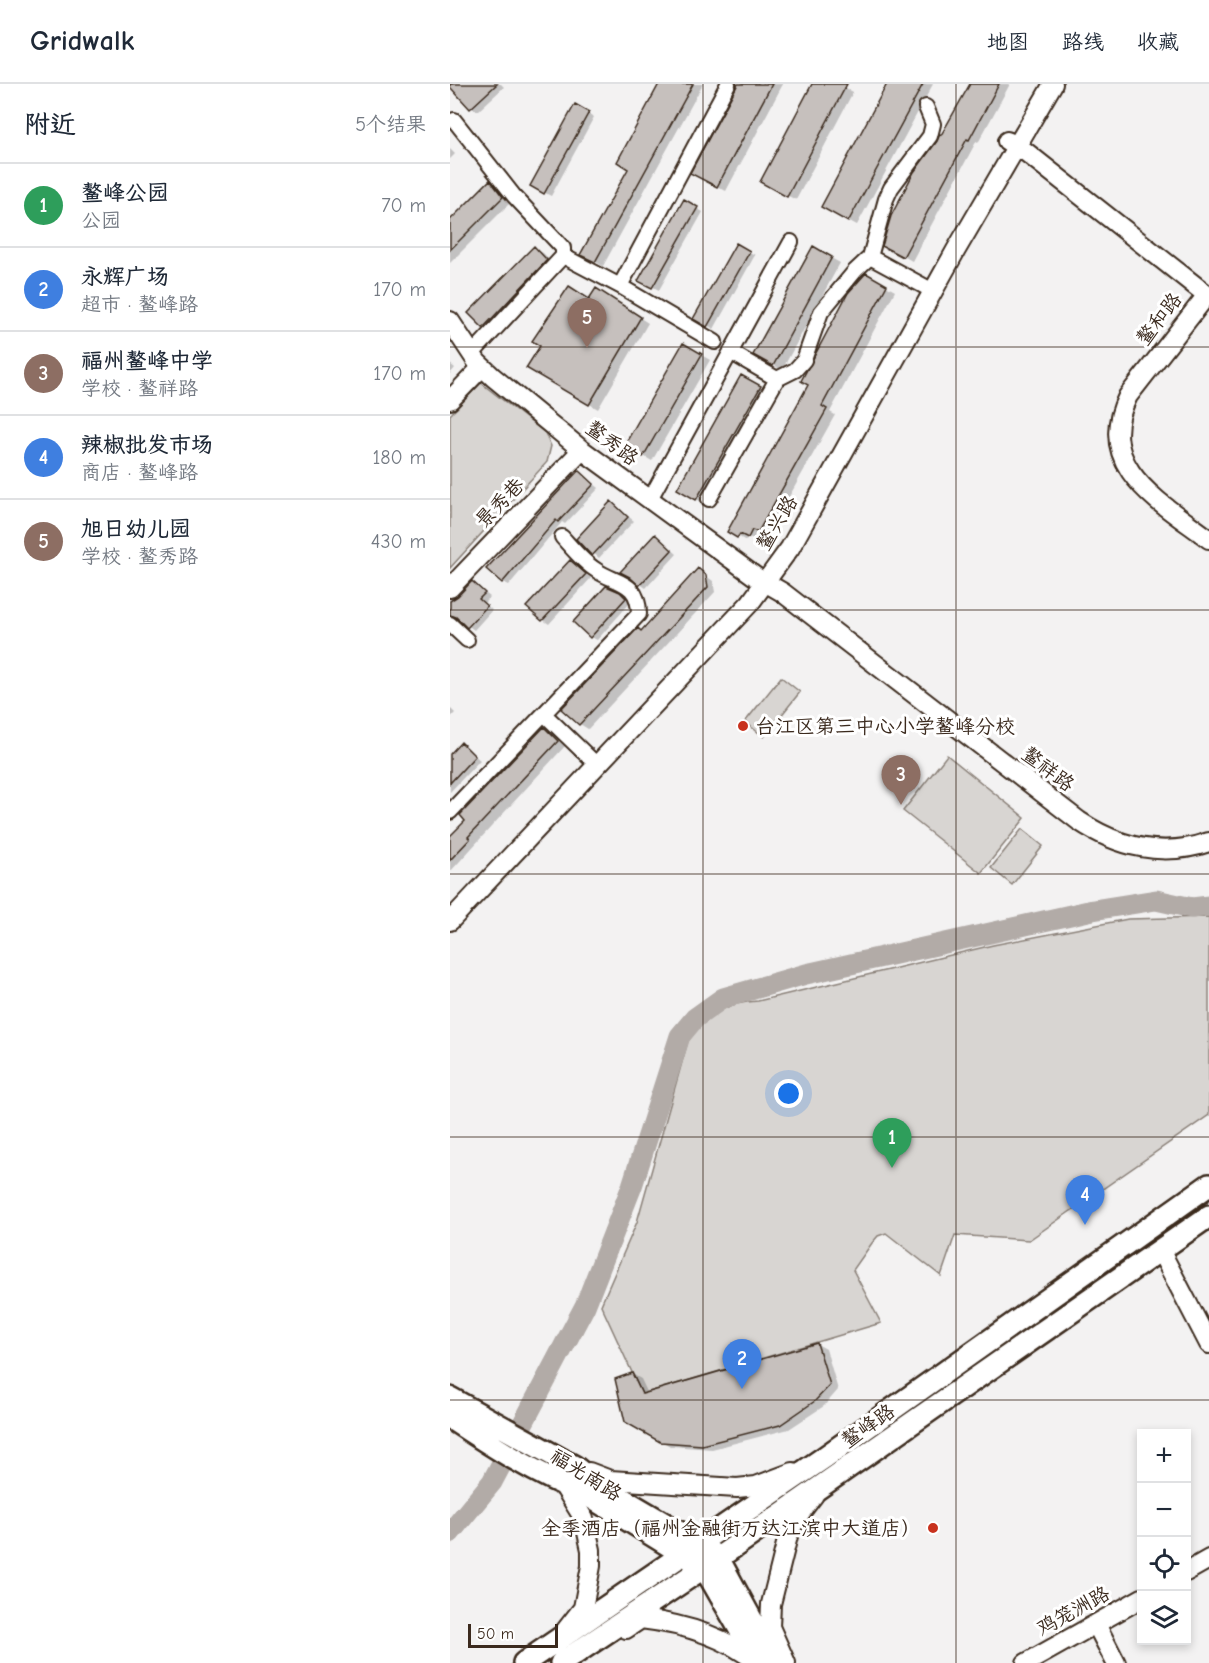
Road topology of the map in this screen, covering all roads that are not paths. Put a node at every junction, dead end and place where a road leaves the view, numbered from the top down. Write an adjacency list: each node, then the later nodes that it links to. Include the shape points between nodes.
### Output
1 (728, 84): 10 (street)
2 (1040, 84): 6 (main road, 鳌兴路)
3 (1053, 84): 6 (main road, 鳌兴路)
4 (926, 107): 9 (street, via 933,124 930,136 891,188)
5 (454, 120): 8 (street, via 514,196 563,248)
6 (1012, 143): 11 (main road, 鳌兴路); 12 (main road, 鳌和路)
7 (791, 242): 15 (street)
8 (563, 256): 10 (street); 16 (street)
9 (870, 257): 11 (street); 17 (street, via 821,312 804,360)
10 (620, 286): 14 (street)
11 (928, 288): 24 (main road, 鳌兴路, via 790,548)
12 (1208, 293): 23 (main road, 鳌和路, via 1128,396 1118,430 1125,465 1136,482)
13 (450, 321): 16 (main road, 鳌秀路)
14 (715, 342)
15 (732, 352): 17 (street); 20 (street)
16 (476, 361): 18 (main road); 19 (main road, 鳌秀路)
17 (777, 379): 21 (street)
18 (450, 400)
19 (582, 450): 20 (main road, 鳌秀路); 25 (main road, 景秀巷)
20 (650, 499): 24 (main road, 鳌秀路)
21 (709, 499)
22 (562, 537): 28 (street, via 596,571 629,588 637,599 639,614)
23 (1209, 539)
24 (760, 579): 29 (main road, 鳌兴路, via 750,603); 31 (main road, 鳌祥路, via 1098,834 1154,850)
25 (450, 588)
26 (450, 624): 27 (street)
27 (467, 640)
28 (544, 714): 29 (street); 30 (street)
29 (594, 763): 32 (main road, 鳌兴路); 33 (main road, 鳌兴路)
30 (450, 812)
31 (1209, 842)
32 (450, 905)
33 (450, 921)
34 (1209, 1185): 40 (main road, 鳌峰路)
35 (1209, 1215): 36 (main road, 鳌峰路)
36 (1160, 1250): 37 (main road); 43 (main road, 鳌峰路)
37 (1209, 1344)
38 (450, 1398): 41 (main road, 福光南路)
39 (450, 1418): 42 (main road, 福光南路)
40 (825, 1457): 41 (main road, via 777,1479 737,1488 610,1480); 44 (main road, 鳌峰路)
41 (575, 1467): 44 (main road, 福光南路)
42 (563, 1485): 44 (main road, 福光南路); 50 (main road, via 584,1519 591,1566 583,1608)
43 (822, 1485): 46 (main road, 鳌峰路); 56 (main road, via 786,1540 771,1604 770,1627)
44 (692, 1549): 46 (main road, 福光南路); 50 (main road, 鳌峰路)
45 (1209, 1559): 47 (main road)
46 (711, 1563): 52 (main road, 鳌峰路); 54 (main road); 55 (main road)
47 (1191, 1569)
48 (1137, 1601): 49 (main road, 鸡笼洲路)
49 (1096, 1624): 57 (main road, 鸡笼洲路); 58 (main road)
50 (558, 1641): 51 (main road, 鳌峰路)
51 (524, 1663)
52 (561, 1663)
53 (574, 1663): 54 (main road, via 641,1619 719,1639)
54 (759, 1663)
55 (775, 1663)
56 (786, 1663)
57 (1026, 1663)
58 (1116, 1663)

